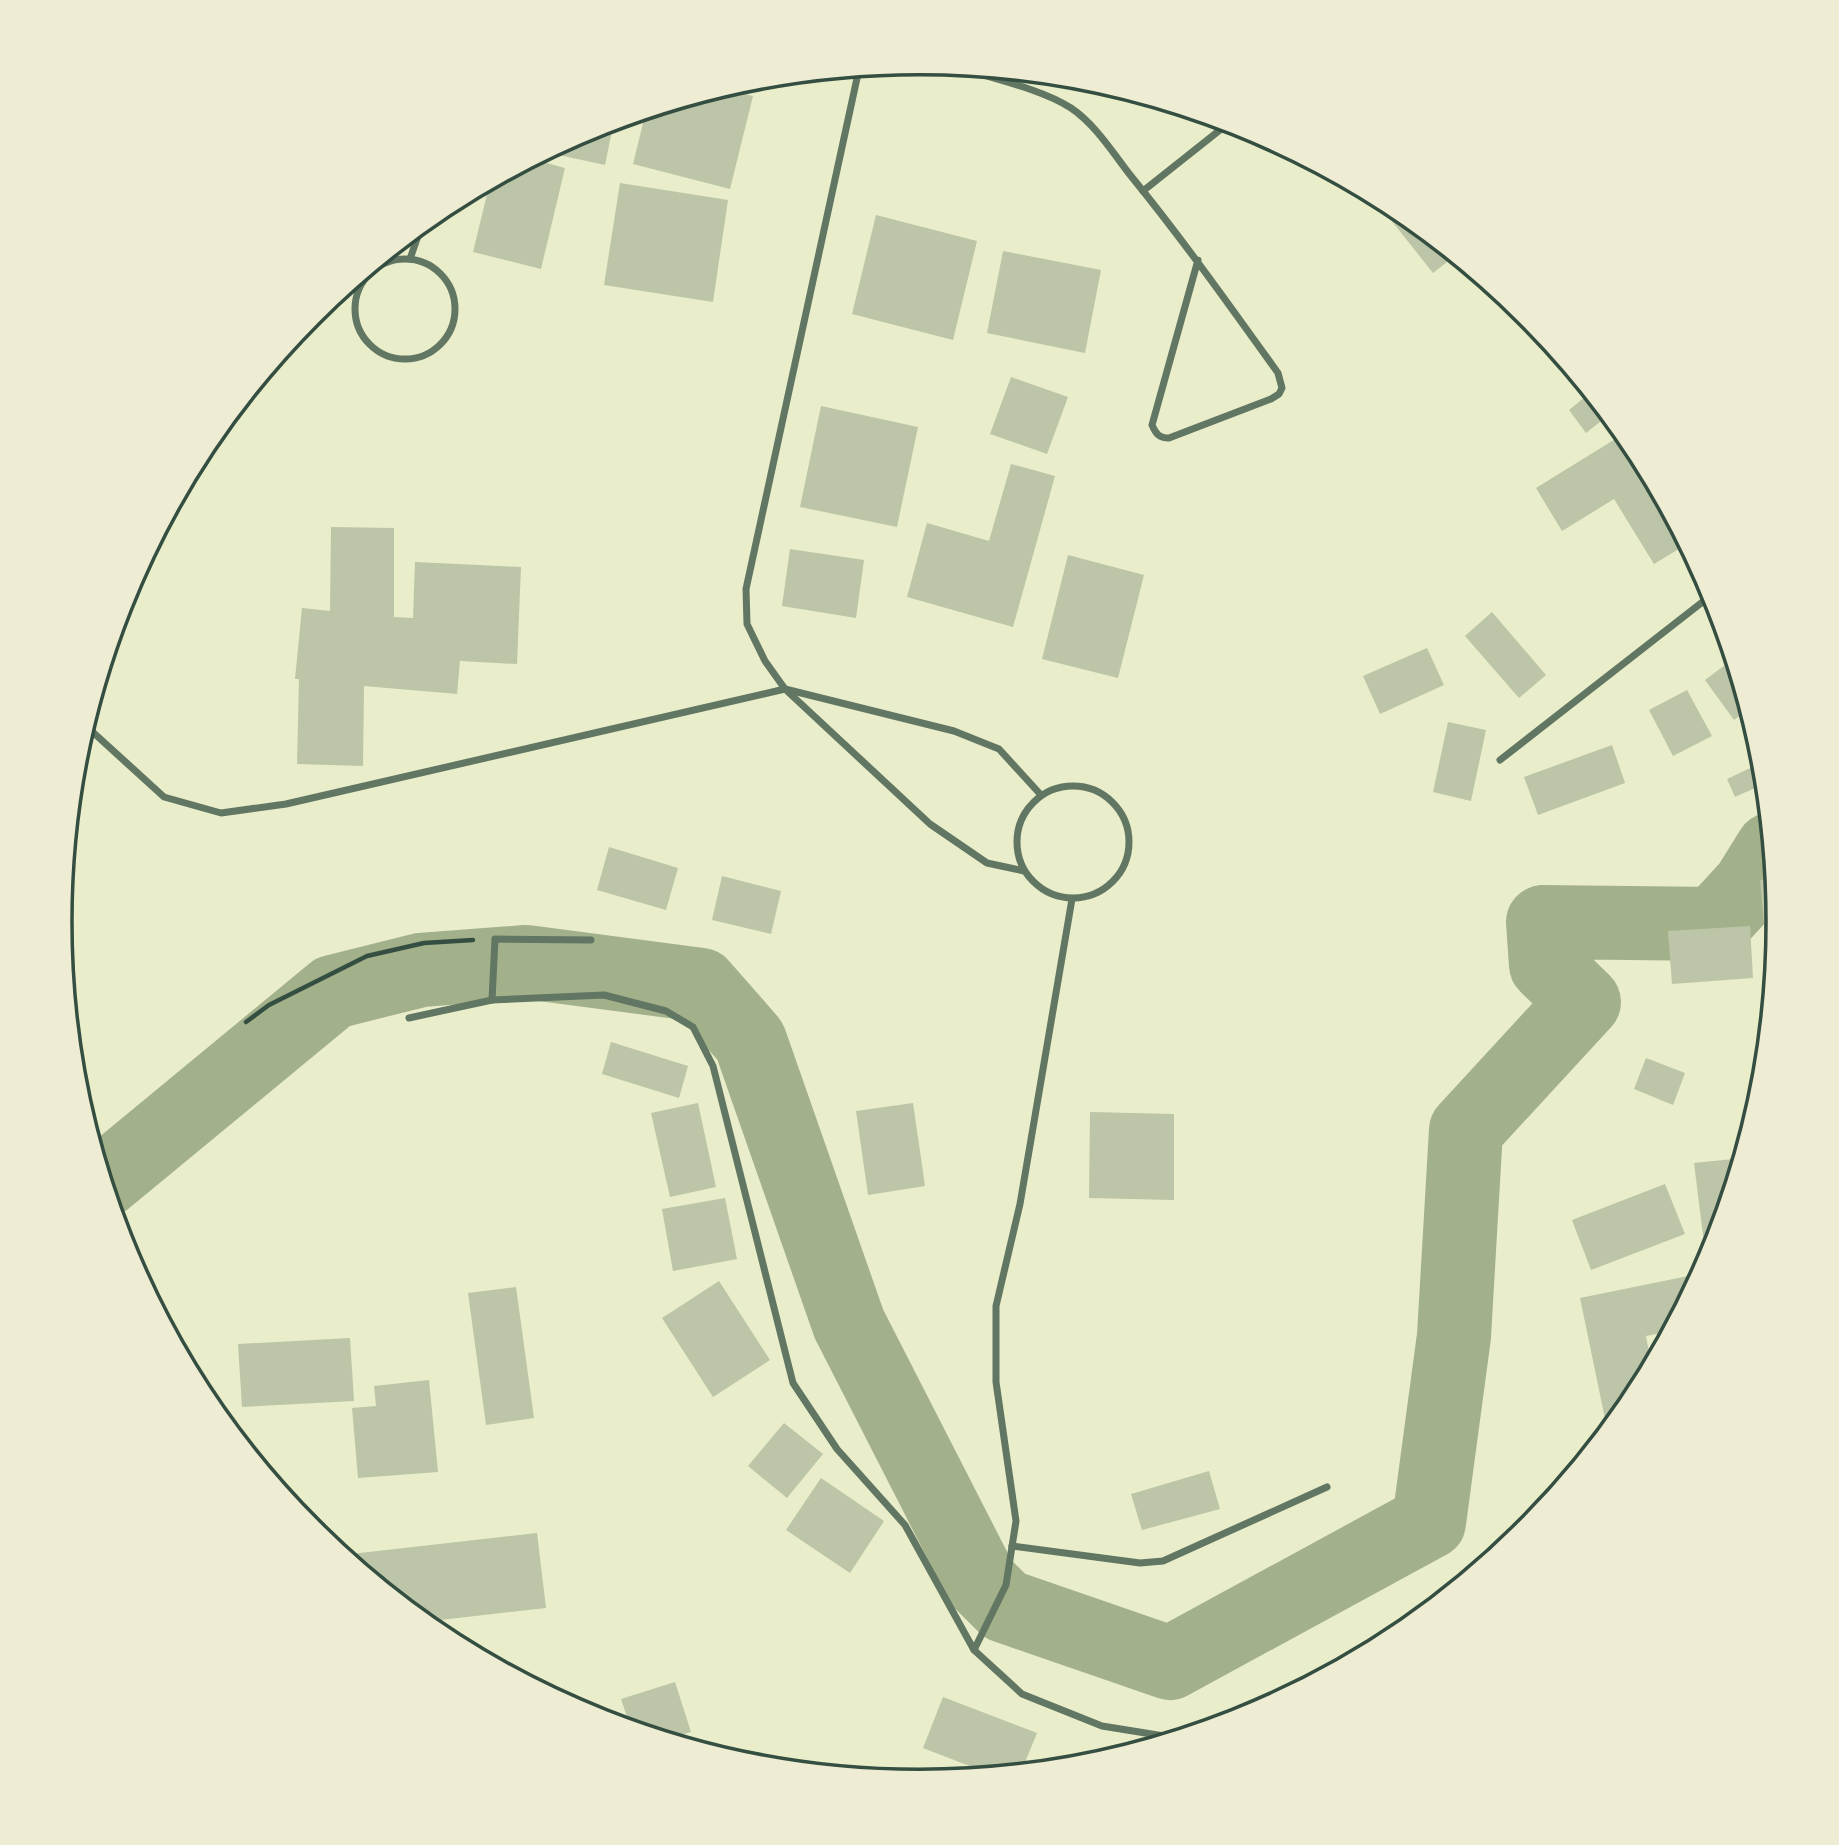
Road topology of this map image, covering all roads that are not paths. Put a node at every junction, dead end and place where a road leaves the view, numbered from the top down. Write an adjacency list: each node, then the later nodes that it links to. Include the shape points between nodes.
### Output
1 (857, 78): 11 (street, via 746,589 747,624)
2 (992, 79): 4 (street, via 1073,109)
3 (1220, 130): 4 (street)
4 (1143, 191): 7 (street)
5 (416, 241): 6 (street)
6 (410, 259): 8 (street); 9 (street, via 440,272 454,301 449,333 425,355 392,357 365,339 355,307)
7 (1198, 260): 7 (street, via 1278,373 1282,388 1272,399 1164,438 1153,425)
8 (388, 263)
9 (362, 284)
10 (1704, 601): 13 (street)
11 (785, 689): 12 (street, via 286,804 221,813 164,797); 14 (street, via 966,735 999,749); 15 (street, via 930,824 987,863)
12 (94, 733)
13 (1500, 760)
14 (1041, 795): 15 (street, via 1021,819 1016,838); 16 (street, via 1060,787 1092,789 1124,817 1129,839 1123,869 1111,885 1091,896)
15 (1024, 871): 16 (street, via 1048,893)
16 (1072, 899): 21 (street, via 1020,1204 996,1306 996,1382 1016,1521)
17 (591, 940): 18 (street, via 495,939)
18 (492, 1000): 19 (street); 22 (street, via 604,995 666,1011 693,1027 713,1066 793,1383 837,1449 905,1525)
19 (408, 1018)
20 (1327, 1488): 21 (street, via 1163,1561 1130,1562)
21 (1013, 1546): 22 (street, via 1006,1585)
22 (974, 1650): 23 (street, via 1022,1694 1102,1726)
23 (1159, 1735)

